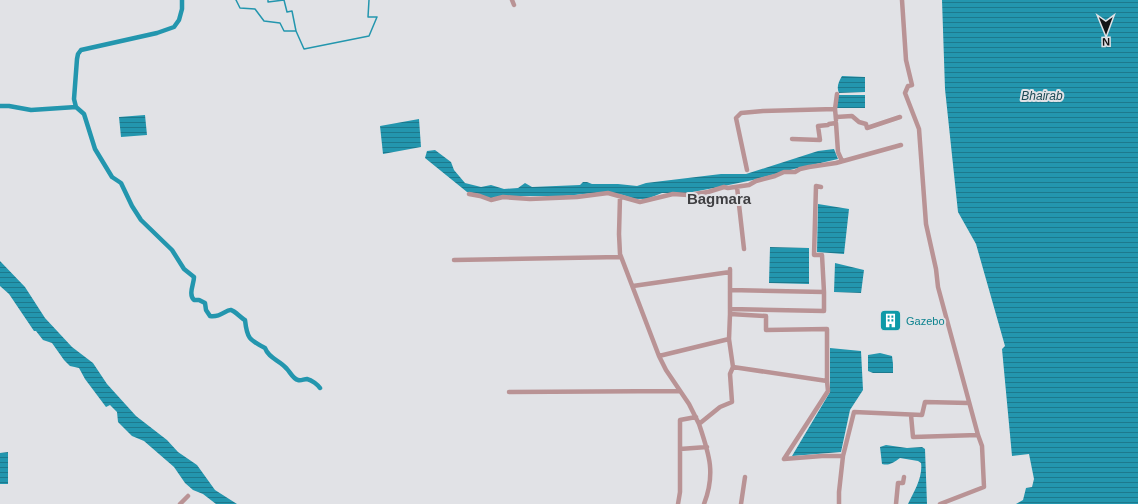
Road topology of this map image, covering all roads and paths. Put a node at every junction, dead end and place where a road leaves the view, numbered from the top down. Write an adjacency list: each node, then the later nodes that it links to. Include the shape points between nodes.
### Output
1 (512, 0): 3 (street)
2 (902, 0): 30 (street, via 906,60 912,85 908,86 905,93 919,129 926,224 938,287)
3 (514, 5)
4 (837, 94): 5 (street)
5 (835, 109): 6 (street); 12 (street, via 740,113 736,118)
6 (836, 117): 7 (street, via 852,116 866,124 867,128); 8 (street)
7 (900, 117)
8 (836, 123): 9 (street, via 818,126 820,140); 11 (street, via 838,152)
9 (792, 139)
10 (901, 145): 11 (street)
11 (842, 161): 13 (street, via 795,172 784,172)
12 (747, 170)
13 (737, 187): 16 (street, via 724,187 688,195 673,194 640,202); 17 (street)
14 (822, 187): 22 (street, via 816,186 814,255 822,255)
15 (469, 194): 16 (street, via 491,200 503,197 530,199 603,193)
16 (620, 197): 18 (street)
17 (744, 249)
18 (621, 257): 19 (street); 20 (street)
19 (454, 260)
20 (632, 286): 21 (street, via 730,271); 25 (street)
21 (730, 290): 22 (street); 23 (street)
22 (824, 292): 23 (street, via 824,311)
23 (730, 312): 24 (street); 27 (street, via 766,316 766,330 827,329)
24 (729, 339): 25 (street); 26 (street)
25 (658, 356): 28 (street)
26 (733, 368): 27 (street); 33 (street, via 730,374 732,402 720,406)
27 (827, 381): 37 (street, via 828,391 784,459)
28 (680, 391): 29 (street); 32 (street)
29 (509, 392)
30 (969, 403): 31 (street, via 925,402 922,415); 34 (street)
31 (911, 415): 34 (street, via 912,437); 37 (street, via 854,412)
32 (696, 417): 33 (street); 36 (street, via 680,420)
33 (699, 424): 35 (street)
34 (978, 435): 47 (street, via 982,446 984,487)
35 (707, 447): 36 (street); 43 (street, via 711,465)
36 (680, 449): 42 (street)
37 (843, 456): 45 (street)
38 (745, 477): 44 (street)
39 (904, 477): 46 (street, via 903,483 898,483)
40 (188, 496): 41 (street)
41 (180, 504)
42 (678, 504)
43 (704, 504)
44 (741, 504)
45 (839, 504)
46 (896, 504)
47 (940, 504)

